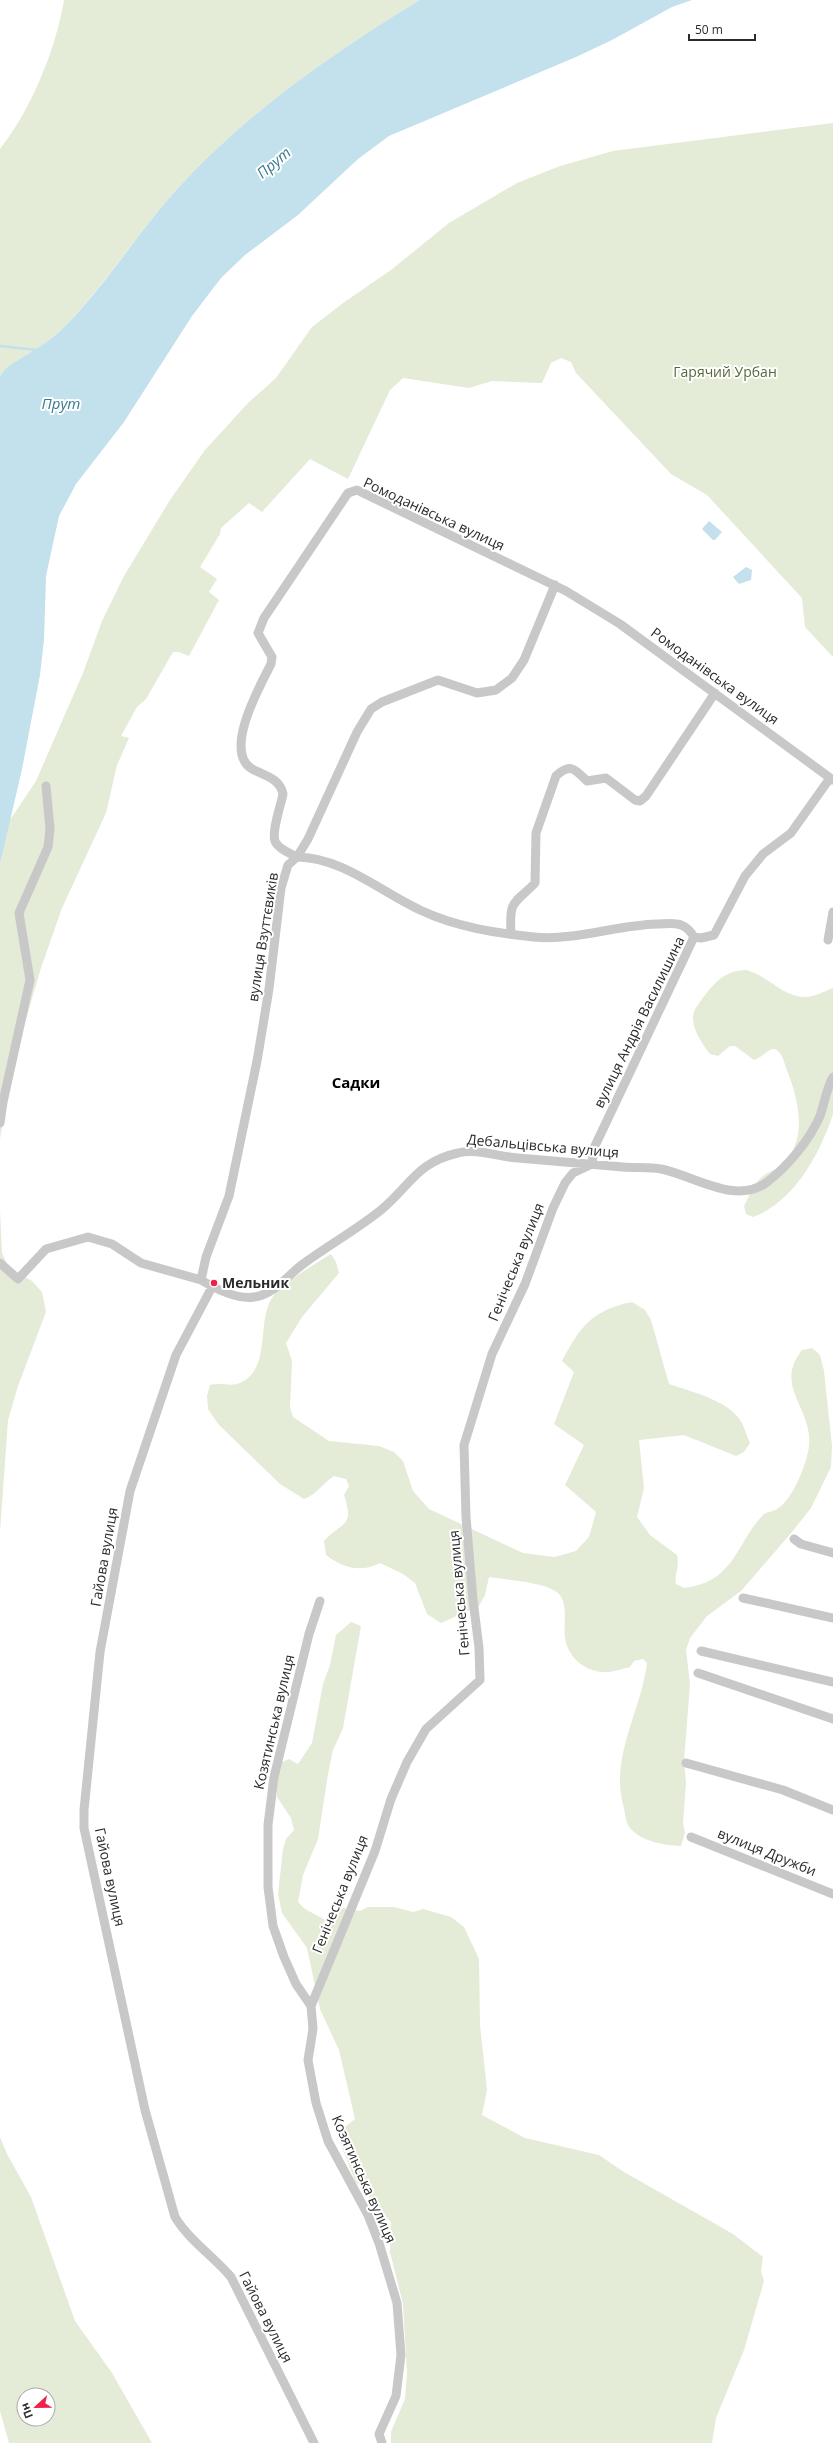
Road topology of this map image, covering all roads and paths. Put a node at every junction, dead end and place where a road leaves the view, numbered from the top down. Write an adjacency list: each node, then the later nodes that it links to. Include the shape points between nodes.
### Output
1 (555, 585): 2 (street, Ромоданівська вулиця, via 620,624); 5 (street, вулиця Взуттєвиків, via 524,660 512,678 496,690 477,693 438,680 371,708); 5 (street, Ромоданівська вулиця, via 357,490 348,493 264,618 258,633 272,657 271,664 245,720 242,739 242,756 245,763 251,769 277,781 282,788 274,841 279,847)
2 (715, 692): 3 (street, Ромоданівська вулиця); 7 (street, via 646,796 640,801 606,778 587,781 574,769 568,768 556,776 536,833 535,883 520,895 510,912)
3 (832, 779): 8 (street, вулиця Андрія Василишина, via 791,833 763,854 745,876 714,935)
4 (46, 786): 11 (street, via 50,829 48,847 19,913 30,980)
5 (297, 857): 7 (street, via 320,859 338,866 421,911 458,925); 14 (street, вулиця Взуттєвиків, via 288,865 281,888 258,1054 229,1196 206,1257)
6 (833, 912): 9 (street)
7 (511, 933): 8 (street, via 535,937 570,937 637,924 681,924)
8 (694, 937): 12 (street, вулиця Андрія Василишина, via 594,1148)
9 (828, 940)
10 (833, 1077): 12 (street, Дебальцівська вулиця, via 826,1089 820,1114 810,1136 792,1158 764,1184 746,1190 729,1190 662,1169)
11 (0, 1123)
12 (592, 1164): 15 (street, Дебальцівська вулиця, via 510,1158 471,1151 458,1153 432,1162 418,1171 382,1208 267,1292 247,1298); 29 (street, Генічеська вулиця, via 573,1173 564,1183 525,1284 492,1354 464,1445 466,1517 480,1680 426,1729 407,1762)
13 (0, 1263): 14 (street, via 18,1279 46,1249 88,1237 112,1244 141,1263)
14 (201, 1280): 15 (street)
15 (212, 1287): 30 (street, Гайова вулиця, via 176,1355 130,1491 100,1652 84,1828 145,2110 175,2217 183,2231 215,2258 231,2277)
16 (794, 1539): 17 (street, via 801,1544)
17 (833, 1553)
18 (743, 1598): 20 (street)
19 (320, 1601): 29 (street, Козятинська вулиця, via 274,1777 268,1825 268,1887 273,1926 293,1977)
20 (833, 1618)
21 (701, 1651): 23 (street)
22 (698, 1672): 24 (street)
23 (833, 1682)
24 (833, 1719)
25 (686, 1763): 26 (street, via 783,1790)
26 (833, 1810)
27 (691, 1837): 28 (street, вулиця Дружби)
28 (833, 1894)
29 (311, 2006): 31 (street, Козятинська вулиця, via 313,2029 308,2060 316,2103 328,2141 371,2222 397,2303 401,2355 396,2396 379,2434)
30 (314, 2443)
31 (382, 2443)

